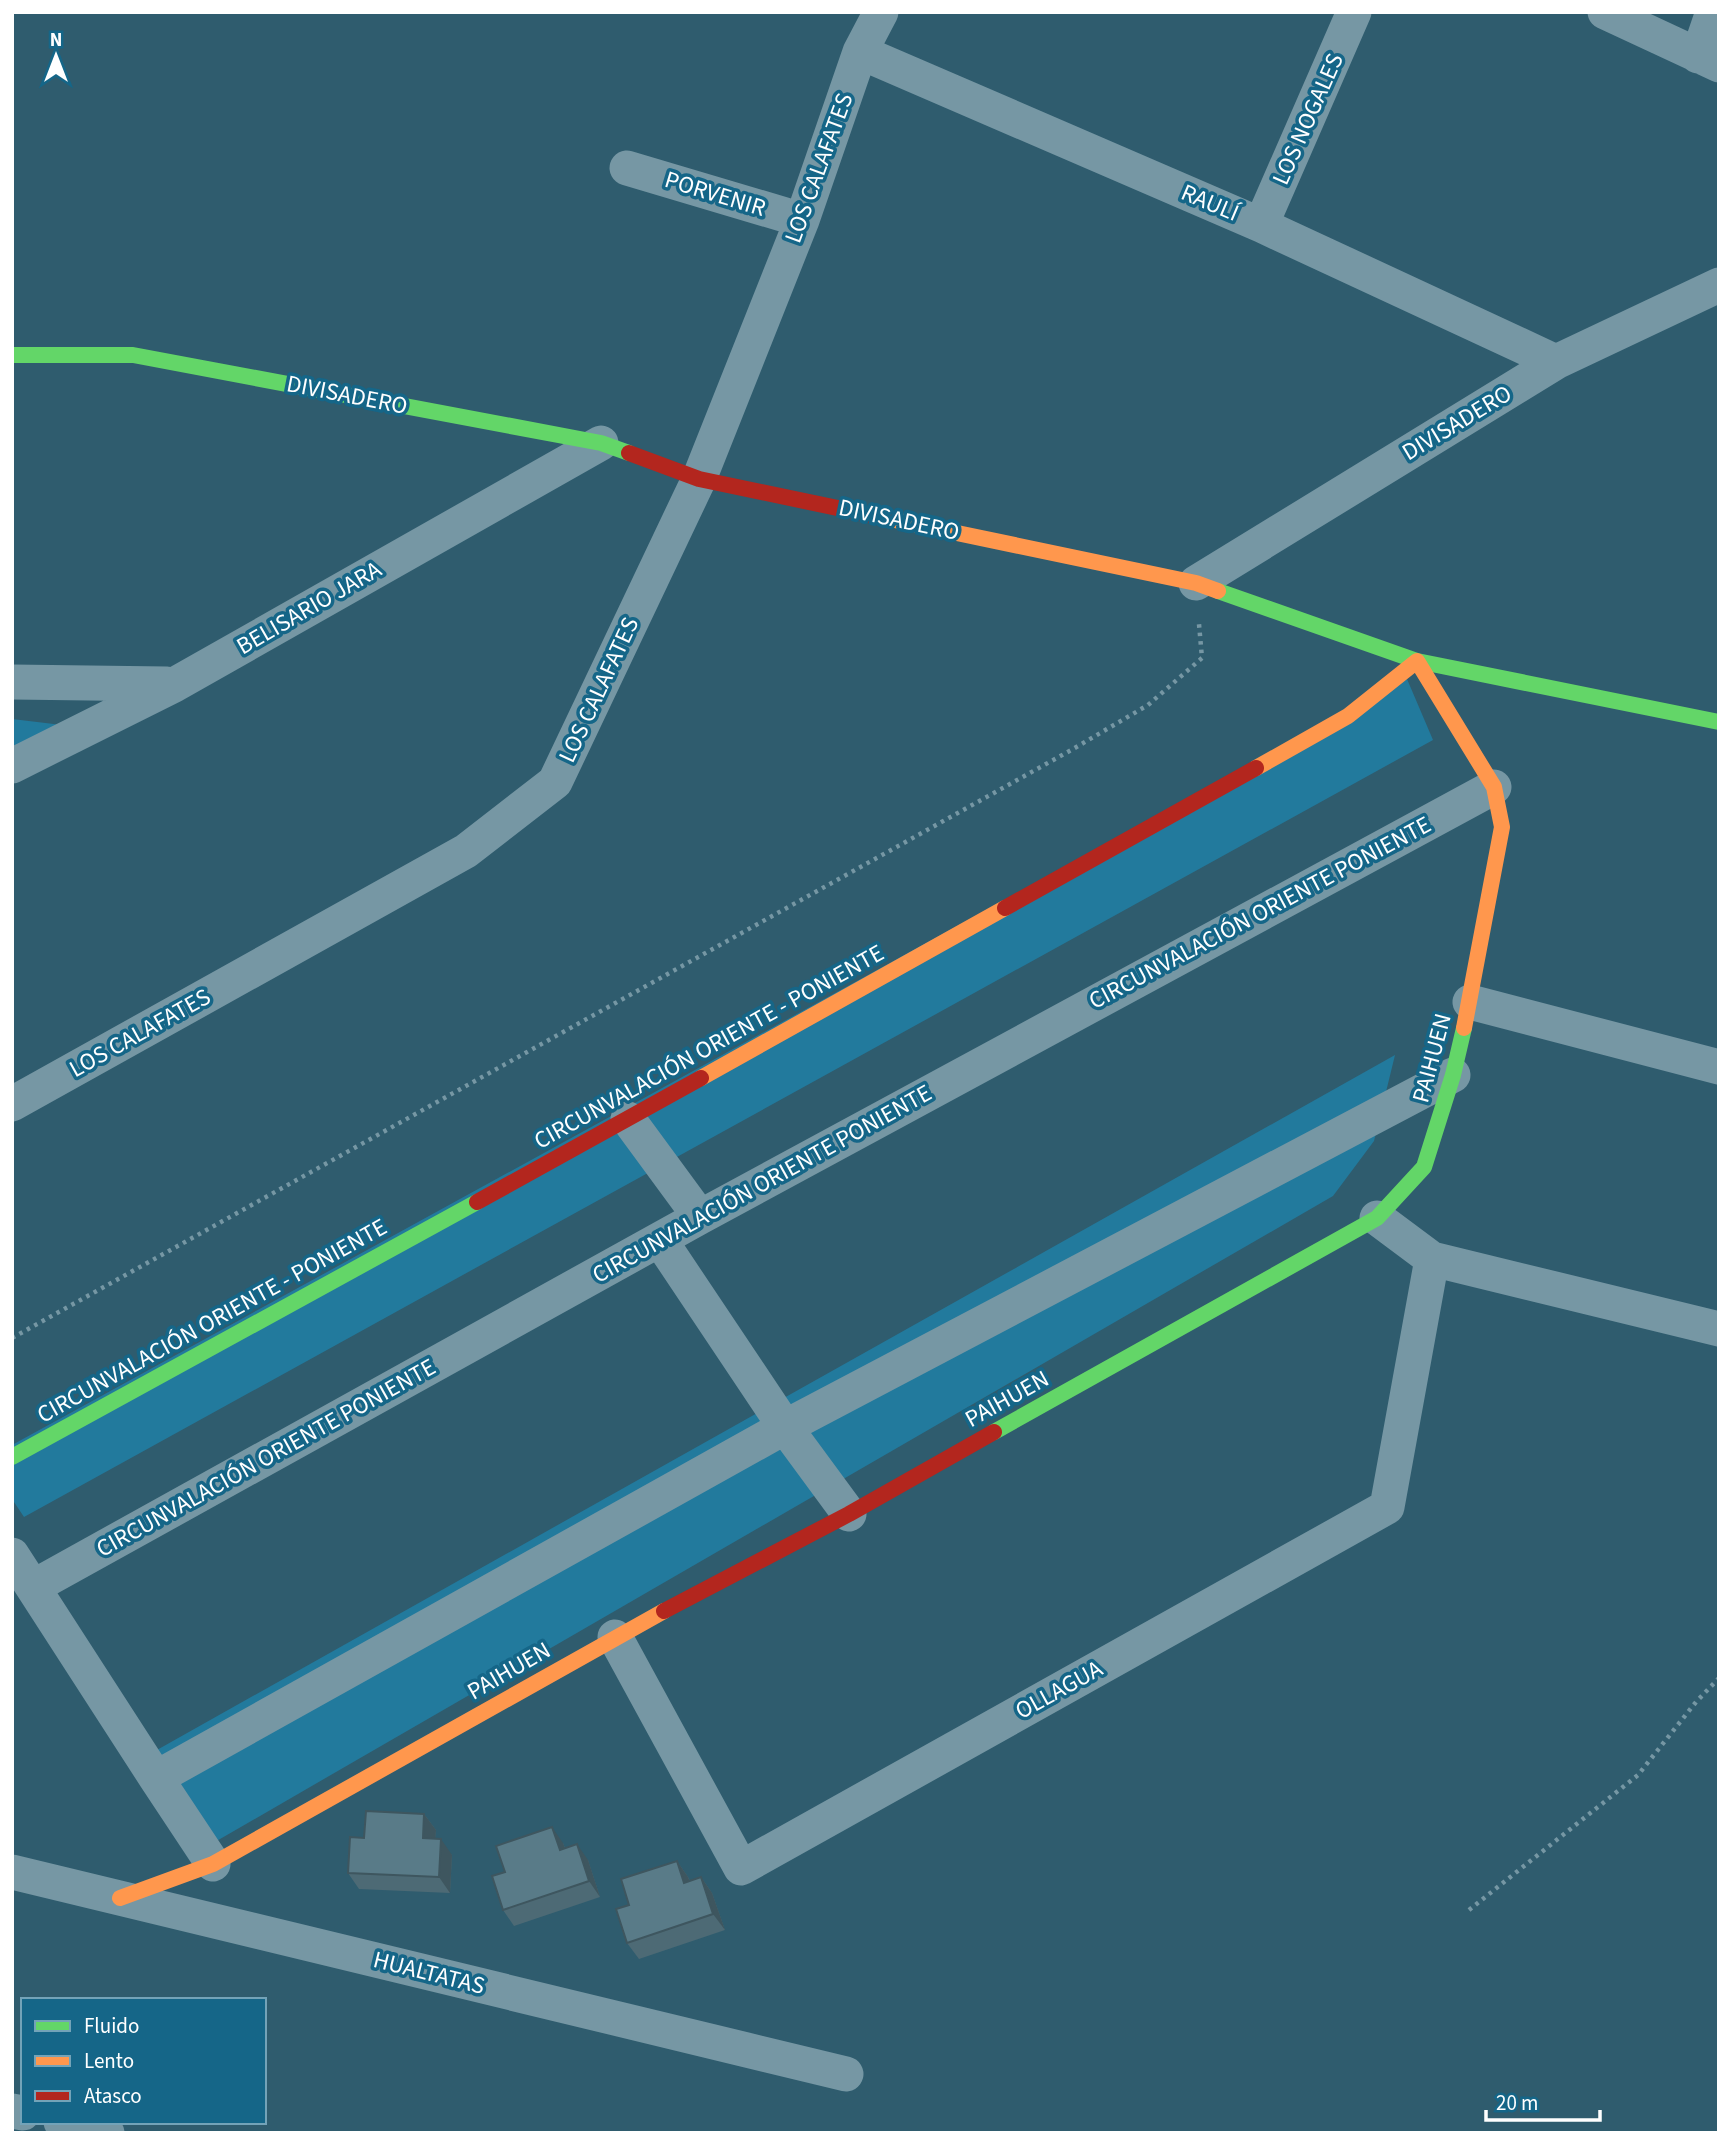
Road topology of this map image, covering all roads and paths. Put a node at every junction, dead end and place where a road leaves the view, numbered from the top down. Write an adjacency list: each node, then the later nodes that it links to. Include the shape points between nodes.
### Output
1 (881, 12): 5 (street, LOS CALAFATES)
2 (1354, 12): 9 (street, LOS NOGALES)
3 (1605, 12): 6 (street)
4 (1713, 12): 6 (street)
5 (860, 52): 8 (street, LOS CALAFATES); 9 (street, RAULÍ)
6 (1709, 60)
7 (627, 168): 8 (street, PORVENIR)
8 (802, 220): 14 (street, LOS CALAFATES)
9 (1261, 225): 12 (street, RAULÍ)
10 (1719, 285): 12 (street, DIVISADERO)
11 (12, 355): 13 (street, DIVISADERO, via 133,355)
12 (1556, 362): 15 (street, DIVISADERO)
13 (601, 443): 14 (street, DIVISADERO); 18 (street, BELISARIO JARA)
14 (699, 478): 15 (street, DIVISADERO); 25 (street, LOS CALAFATES, via 555,782 466,851)
15 (1196, 583): 16 (street); 32 (path, via 1202,658 1148,705)
16 (1416, 661): 19 (street); 21 (street, PAIHUEN); 26 (street, CIRCUNVALACIÓN ORIENTE - PONIENTE, via 1348,716)
17 (12, 682): 18 (street)
18 (174, 685): 20 (street, BELISARIO JARA)
19 (1719, 722)
20 (12, 766)
21 (1494, 787): 22 (street, PAIHUEN, via 1502,827); 27 (street, CIRCUNVALACIÓN ORIENTE PONIENTE)
22 (1470, 1002): 23 (street); 24 (street, PAIHUEN)
23 (1719, 1067)
24 (1454, 1075): 28 (street, PAIHUEN, via 1424,1167); 33 (street)
25 (12, 1104)
26 (628, 1119): 27 (street); 34 (street, CIRCUNVALACIÓN ORIENTE - PONIENTE)
27 (700, 1217): 29 (street, CIRCUNVALACIÓN ORIENTE PONIENTE)
28 (1377, 1218): 30 (street); 35 (street, PAIHUEN)
29 (660, 1240): 33 (street); 37 (street, CIRCUNVALACIÓN ORIENTE PONIENTE)
30 (1432, 1259): 31 (street); 38 (street, OLLAGUA, via 1387,1507 741,1868)
31 (1719, 1329)
32 (12, 1338)
33 (785, 1427): 35 (street); 40 (street)
34 (12, 1457)
35 (849, 1514): 38 (street, PAIHUEN)
36 (12, 1555): 37 (street)
37 (33, 1587): 40 (street)
38 (615, 1637): 41 (street, PAIHUEN)
39 (1719, 1678): 44 (path, via 1638,1775)
40 (156, 1778): 41 (street)
41 (213, 1864): 43 (street, PAIHUEN)
42 (12, 1872): 43 (street, HUALTATAS)
43 (120, 1898): 45 (street, HUALTATAS)
44 (1469, 1910)
45 (846, 2074)
46 (69, 2124): 47 (street)
47 (107, 2133)

